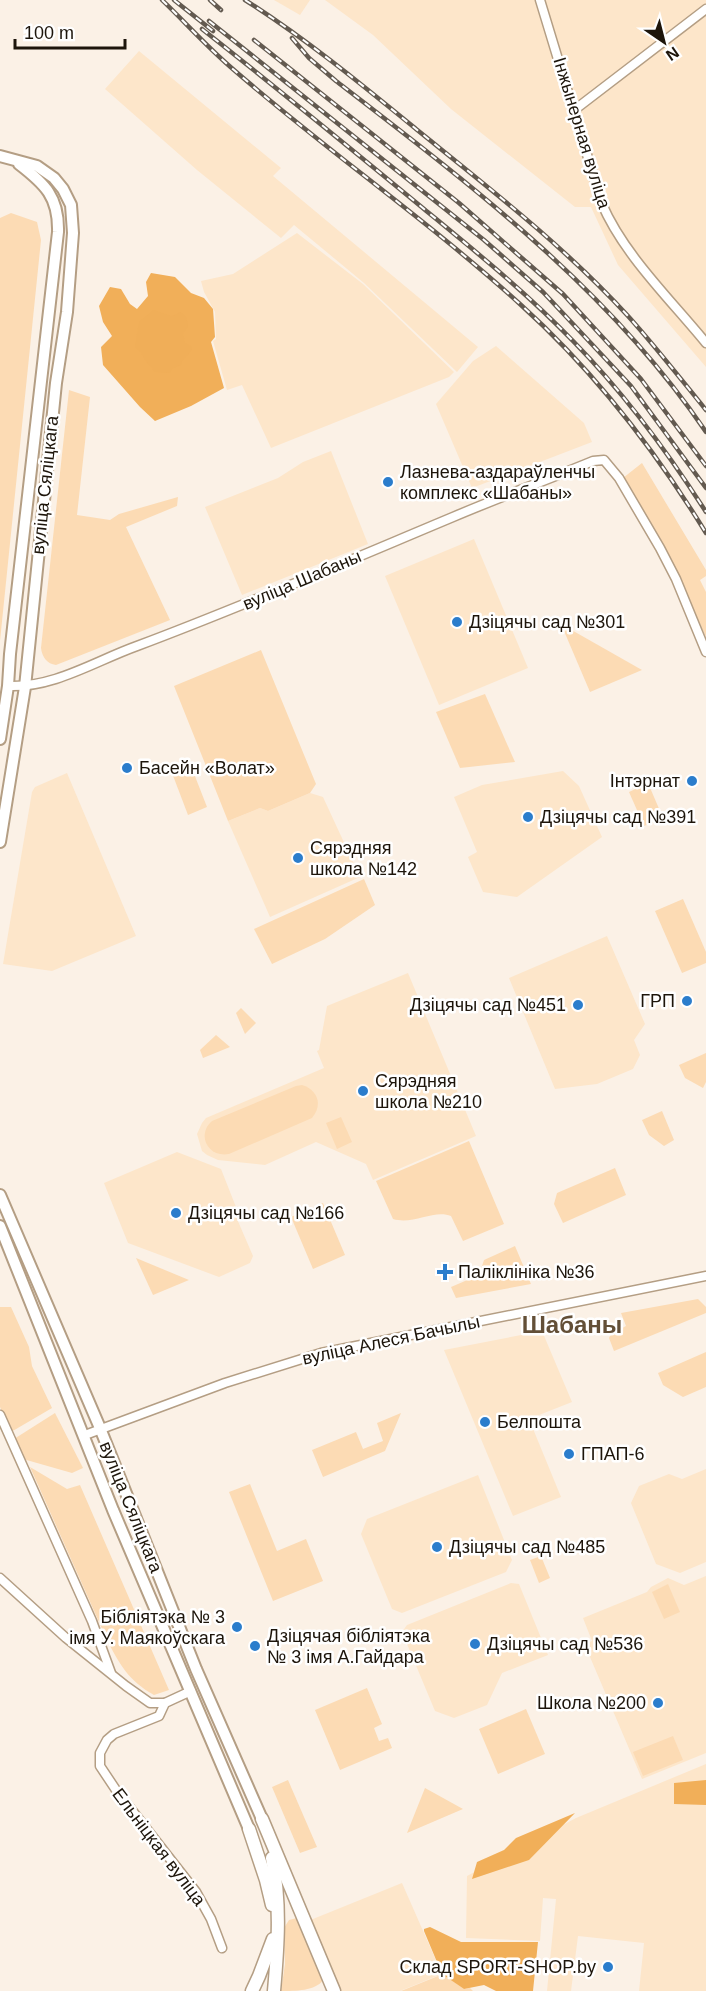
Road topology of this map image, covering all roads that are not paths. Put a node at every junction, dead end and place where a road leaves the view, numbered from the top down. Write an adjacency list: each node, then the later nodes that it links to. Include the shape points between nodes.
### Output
1 (540, 0): 3 (street, Інжынерная вуліца)
2 (706, 9): 3 (street)
3 (573, 111): 8 (street, Інжынерная вуліца, via 608,219)
4 (0, 156): 5 (main road, вуліца Сяліцкага)
5 (12, 159): 6 (main road, вуліца Сяліцкага, via 42,183 54,202 58,232); 7 (main road, вуліца Сяліцкага, via 42,168 68,197 73,233)
6 (50, 310): 7 (main road); 10 (main road, вуліца Сяліцкага)
7 (67, 312): 11 (main road, вуліца Сяліцкага, via 56,383)
8 (706, 343)
9 (706, 652): 11 (street, вуліца Шабаны, via 655,538 604,460 456,516 198,624 51,681)
10 (8, 686): 11 (street, вуліца Шабаны); 12 (main road, вуліца Сяліцкага)
11 (25, 687): 13 (main road, вуліца Сяліцкага)
12 (0, 739)
13 (0, 842)
14 (0, 1195): 18 (main road, вуліца Сяліцкага)
15 (0, 1226): 19 (main road, вуліца Сяліцкага)
16 (706, 1276): 18 (street, вуліца Алеся Бачылы, via 321,1353)
17 (0, 1415): 21 (street, via 92,1621)
18 (100, 1428): 19 (street, вуліца Алеся Бачылы); 22 (main road, вуліца Сяліцкага)
19 (85, 1436): 23 (main road, вуліца Сяліцкага, via 112,1509)
20 (0, 1578): 21 (street)
21 (111, 1673): 24 (street)
22 (204, 1686): 23 (main road); 27 (main road, вуліца Сяліцкага)
23 (191, 1691): 25 (street); 28 (main road, вуліца Сяліцкага)
24 (150, 1703): 25 (street); 26 (street)
25 (165, 1703): 26 (street)
26 (159, 1716): 30 (street, Ельніцкая вуліца, via 114,1734 102,1748 100,1766 196,1892)
27 (262, 1819): 33 (highway, via 278,1900); 34 (highway)
28 (249, 1829): 29 (highway, via 272,1904)
29 (273, 1939): 31 (highway); 32 (highway)
30 (222, 1948)
31 (252, 1991)
32 (267, 1991)
33 (274, 1991)
34 (334, 1991)

